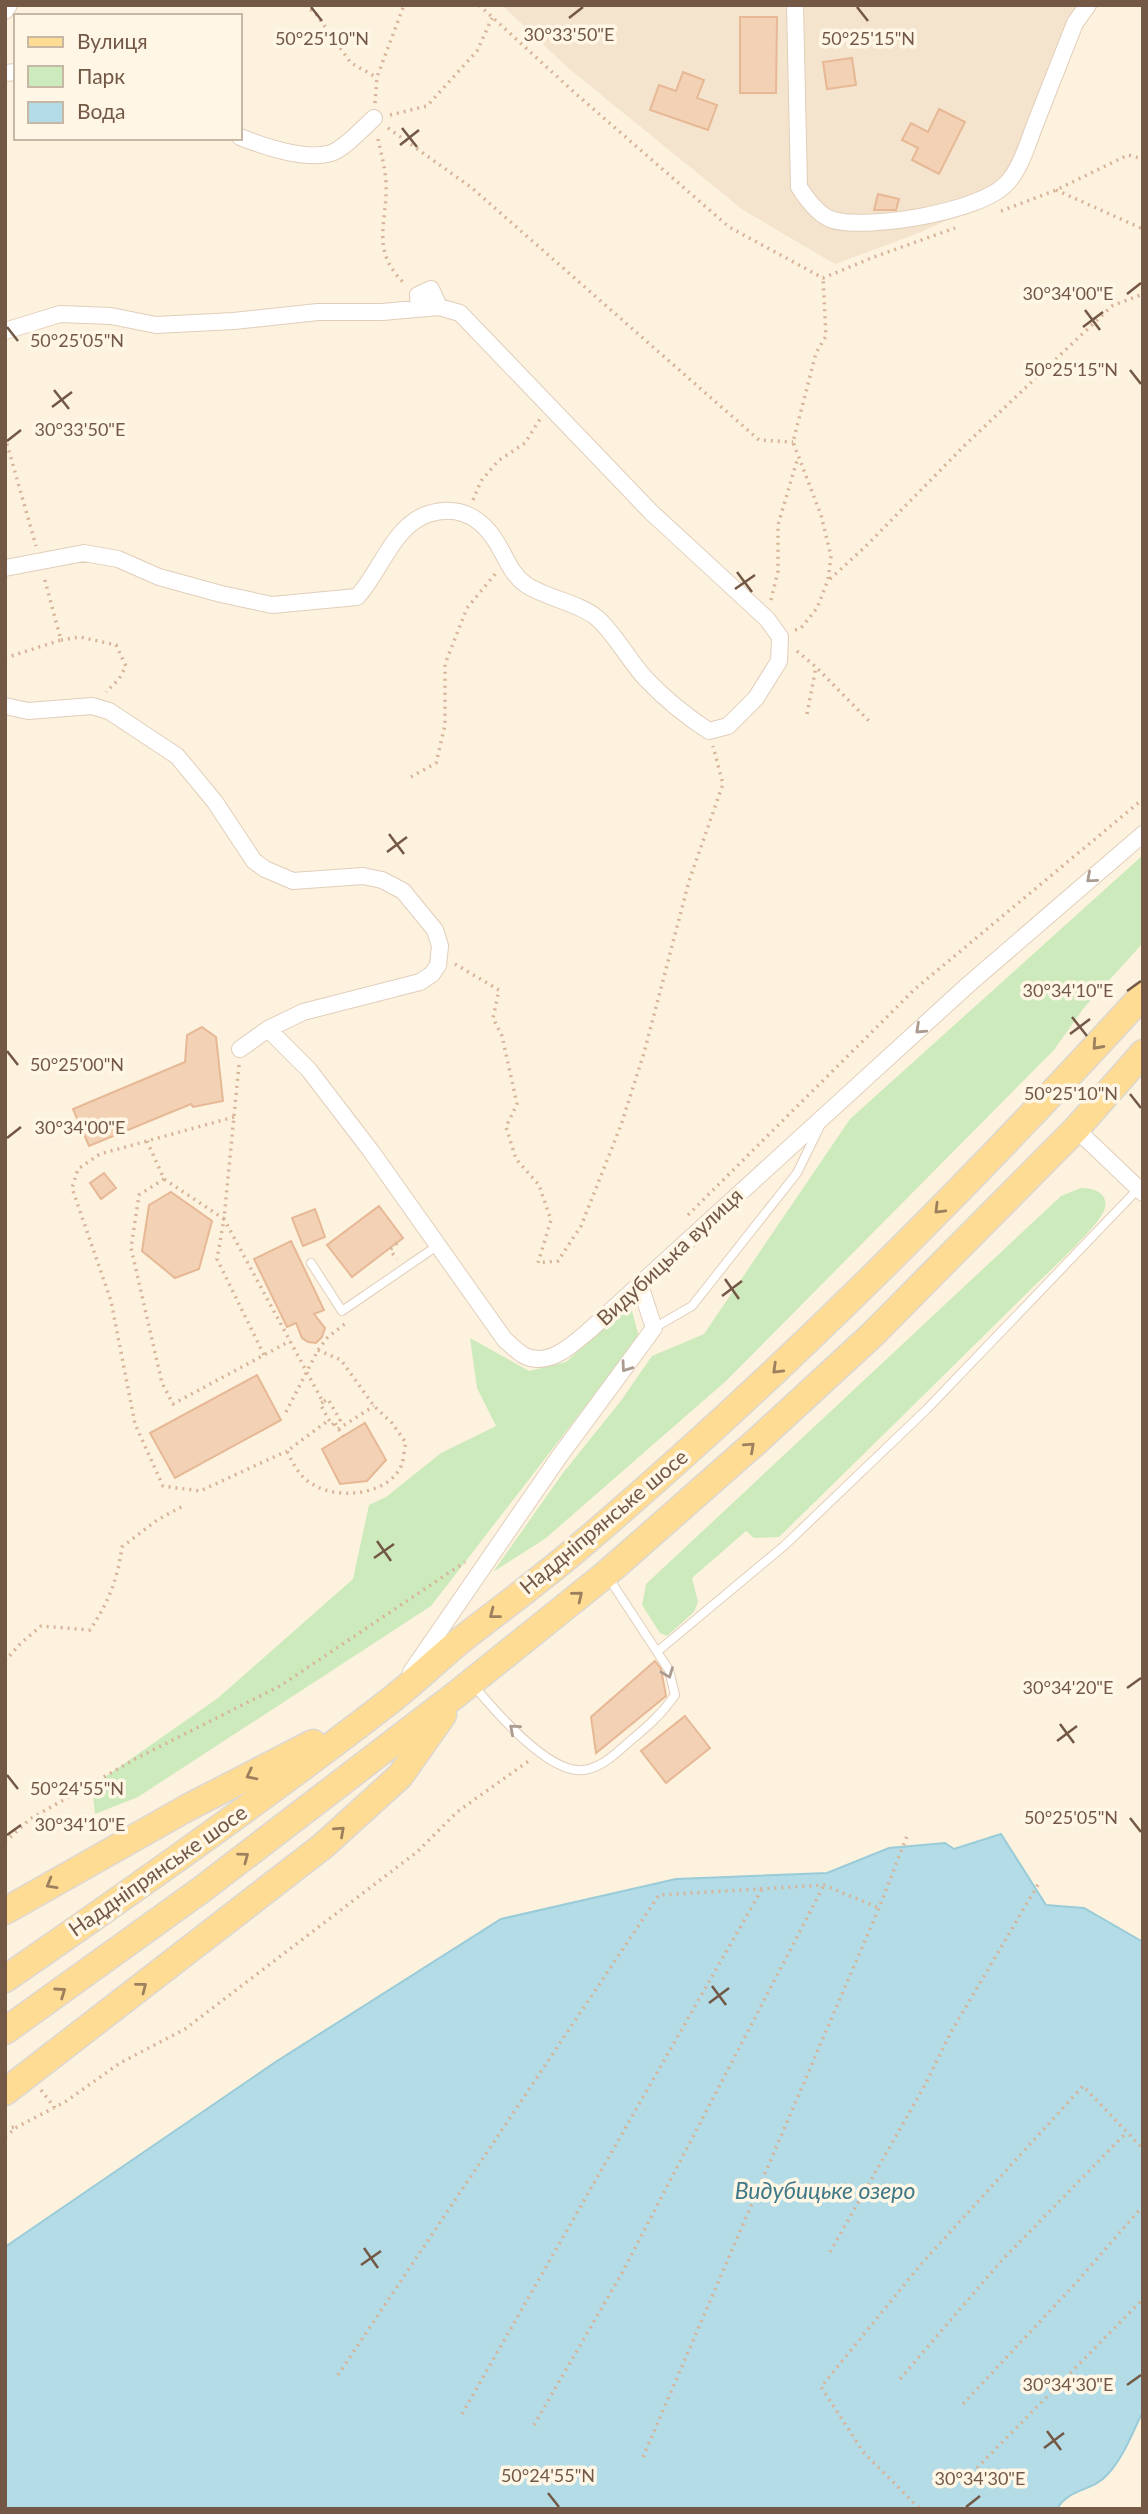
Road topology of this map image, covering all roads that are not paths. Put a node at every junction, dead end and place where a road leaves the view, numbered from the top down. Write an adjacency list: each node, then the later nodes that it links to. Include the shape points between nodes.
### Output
1 (9, 5): 4 (street)
2 (795, 5): 3 (street, via 799,187 831,220 871,224 930,215 982,199 1006,185 1023,157 1075,23)
3 (1088, 5)
4 (5, 11)
5 (374, 118): 6 (street, via 332,153 270,149)
6 (242, 138)
7 (5, 331): 8 (street, via 60,314 111,316 156,325 318,312 382,312 419,302 460,313 651,512 766,619 779,637 779,661 756,698 728,726 709,731 647,680 597,618 526,584 510,569 500,547 476,517 454,510 427,514 397,536 357,597 272,605 159,577 118,559 84,554)
8 (5, 568)
9 (5, 706): 12 (street, via 28,711 92,706 109,711 177,756 215,802 246,851 265,869 293,881 363,876 393,886 403,891 435,929 440,946 438,965 419,982 303,1012)
10 (1143, 834): 15 (street, Видубицька вулиця, one-way to 15)
11 (1143, 995): 25 (main road, Наддніпрянське шосе, one-way to 25, via 1037,1111 731,1413 584,1543)
12 (268, 1029): 13 (street); 18 (street, Видубицька вулиця, via 309,1070)
13 (240, 1049)
14 (1143, 1053): 16 (main road, Наддніпрянське шосе)
15 (824, 1116): 20 (street, Видубицька вулиця); 21 (lane, via 797,1173 692,1306)
16 (1076, 1129): 17 (street); 22 (main road, Наддніпрянське шосе, one-way to 16, via 872,1335)
17 (1140, 1191): 23 (lane, via 918,1418 785,1545)
18 (437, 1246): 19 (lane, via 342,1311); 20 (street, Видубицька вулиця, via 505,1340 524,1356 542,1359 565,1351)
19 (311, 1263)
20 (640, 1285): 21 (street)
21 (654, 1328): 25 (street, one-way to 25)
22 (606, 1574): 23 (lane); 24 (main road, Наддніпрянське шосе, one-way to 22)
23 (657, 1651): 24 (lane, one-way to 24, via 669,1670 675,1695 663,1713 603,1764 582,1770 562,1766 541,1753)
24 (464, 1688): 28 (main road, Наддніпрянське шосе, one-way to 24, via 201,1890); 29 (main road, one-way to 24, via 323,1846 400,1776)
25 (383, 1707): 26 (main road, one-way to 26, via 187,1808); 27 (main road, Наддніпрянське шосе, via 180,1858)
26 (5, 1910)
27 (5, 1979)
28 (5, 2031)
29 (8, 2090)

